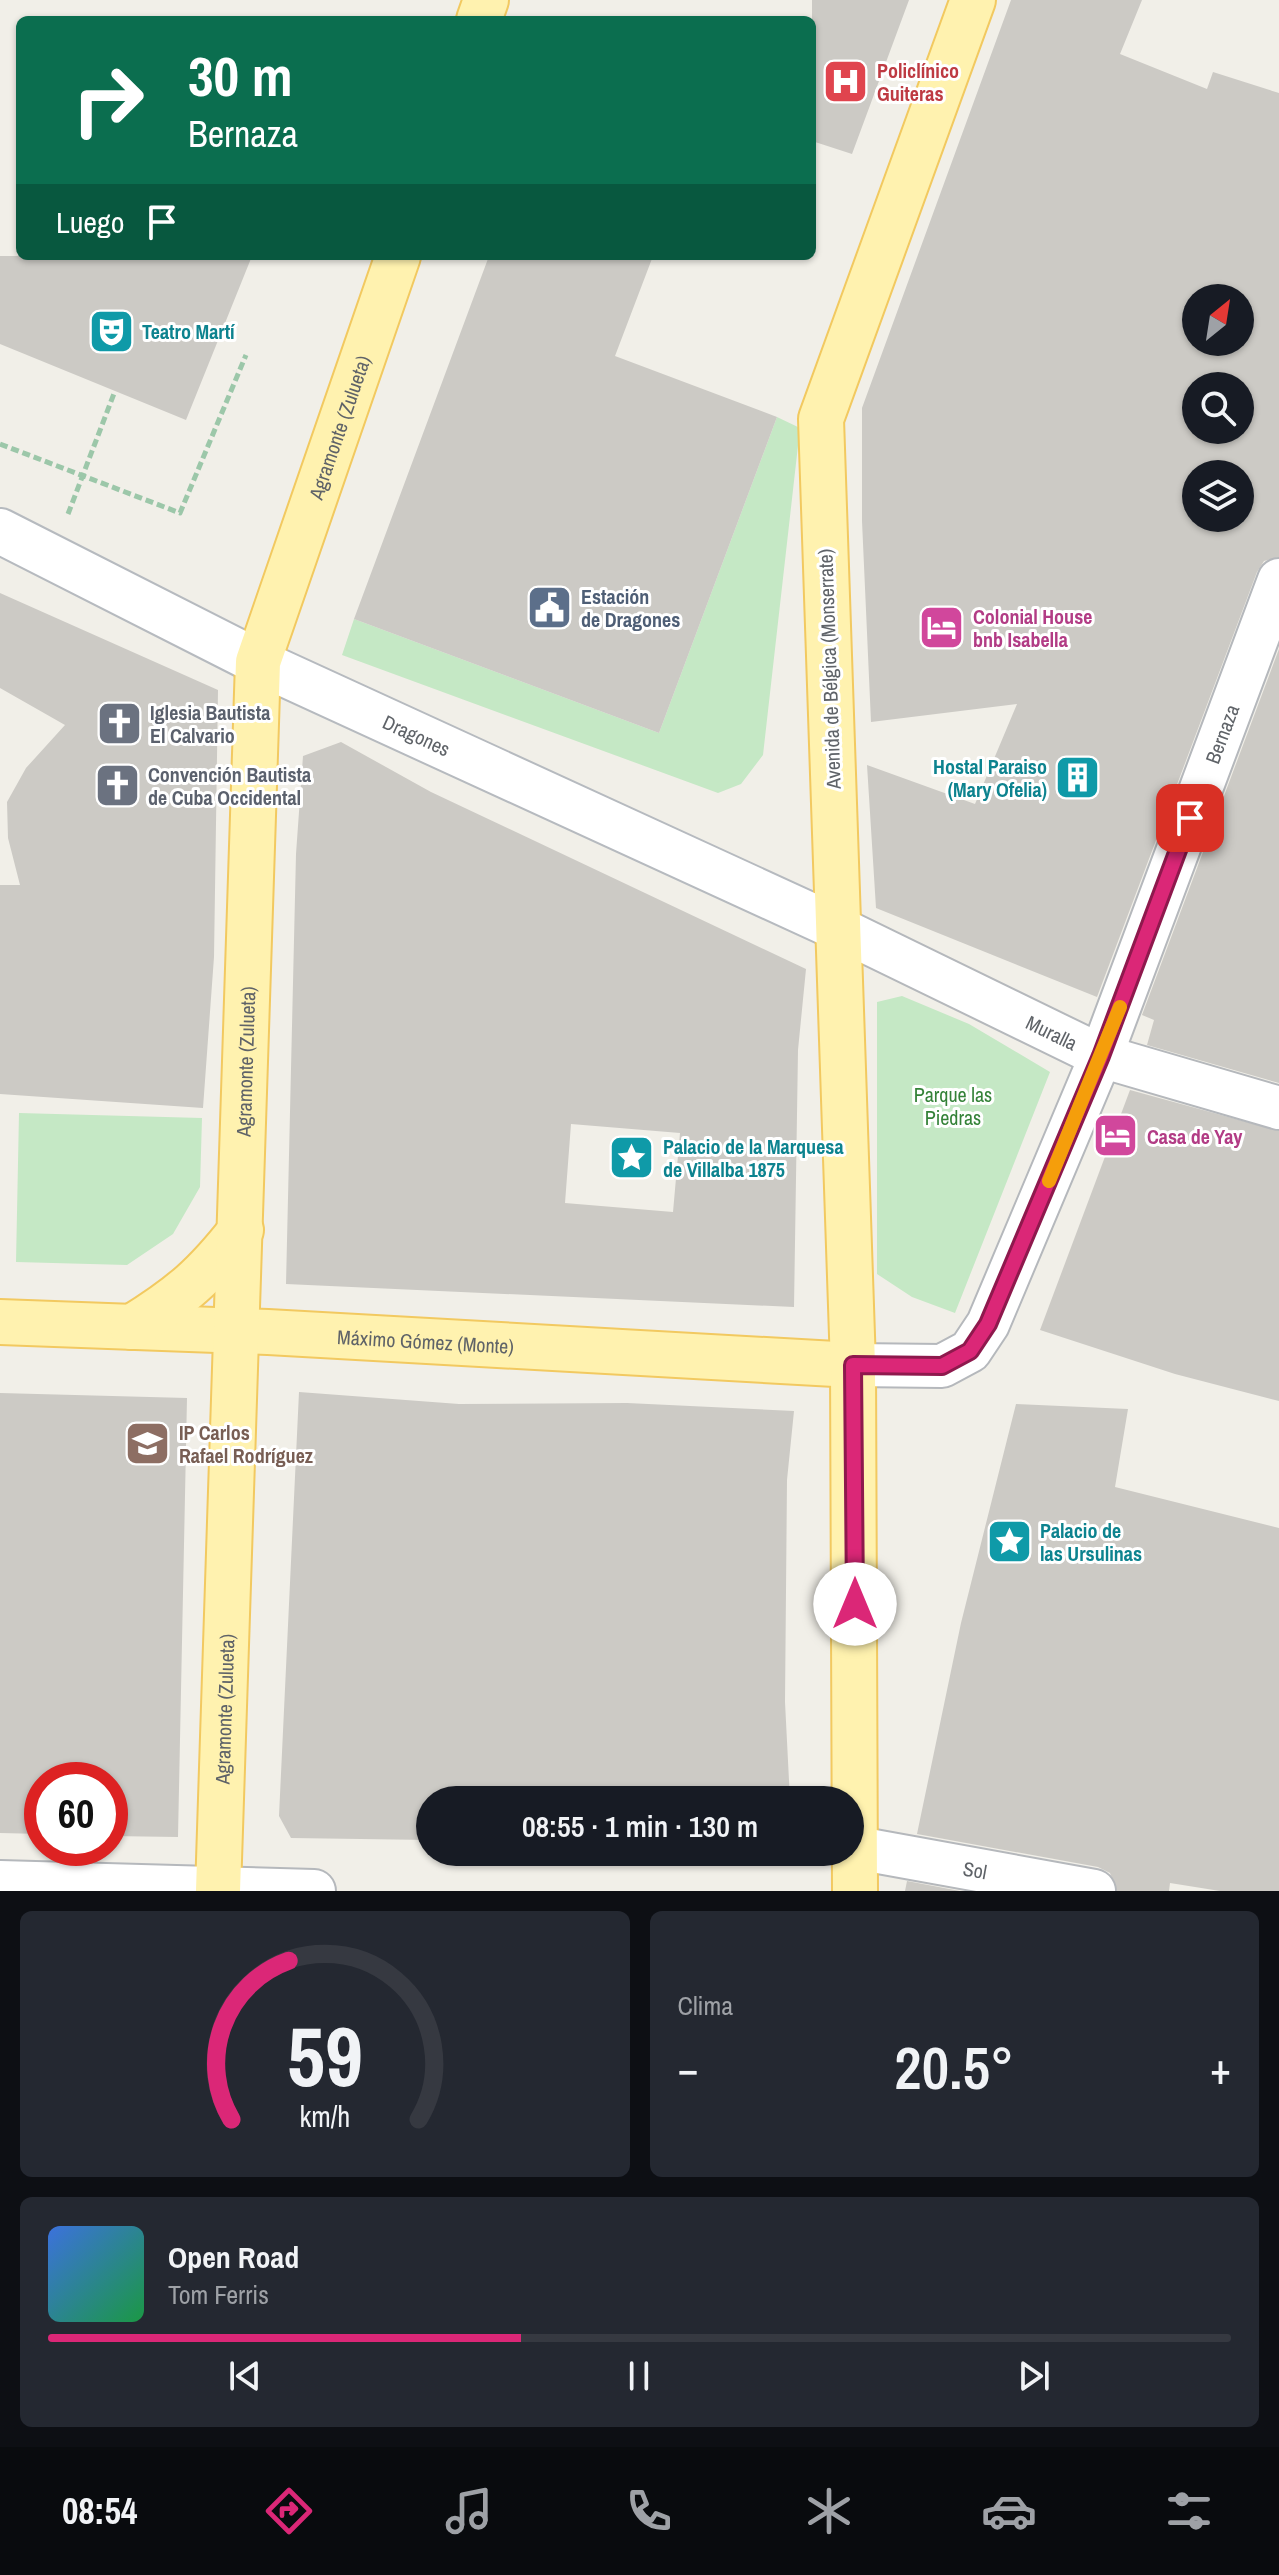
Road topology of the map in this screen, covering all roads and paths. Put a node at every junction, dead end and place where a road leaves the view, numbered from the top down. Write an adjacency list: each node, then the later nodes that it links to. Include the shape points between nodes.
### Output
1 (973, 0): 11 (main road, Avenida de Bélgica (Monserrate), via 821,419)
2 (397, 260): 10 (main road, Agramonte (Zulueta))
3 (246, 355): 6 (path, via 180,513)
4 (115, 391): 6 (path)
5 (0, 444): 6 (path)
6 (83, 475): 7 (path)
7 (66, 519)
8 (0, 531): 10 (main road, Dragones)
9 (1279, 580): 12 (street, Bernaza)
10 (258, 662): 11 (main road, Dragones); 14 (main road, Agramonte (Zulueta))
11 (838, 928): 12 (street, Muralla); 18 (main road, Avenida de Bélgica (Monserrate))
12 (1101, 1056): 13 (street, Muralla); 18 (street, Bernaza, via 988,1324 970,1351 942,1366)
13 (1279, 1108)
14 (241, 1230): 16 (main road, via 185,1294); 17 (main road, Agramonte (Zulueta))
15 (0, 1322): 16 (main road, Máximo Gómez (Monte))
16 (132, 1327): 17 (main road, Máximo Gómez (Monte))
17 (239, 1331): 18 (main road, Máximo Gómez (Monte)); 23 (main road, Agramonte (Zulueta))
18 (853, 1365): 19 (main road, Avenida de Bélgica (Monserrate))
19 (856, 1786)
20 (864, 1849): 26 (street, Sol)
21 (856, 1866): 25 (main road, Avenida de Bélgica (Monserrate))
22 (0, 1882): 23 (street)
23 (218, 1890): 24 (street)
24 (314, 1891)
25 (855, 1891)
26 (1094, 1891)

